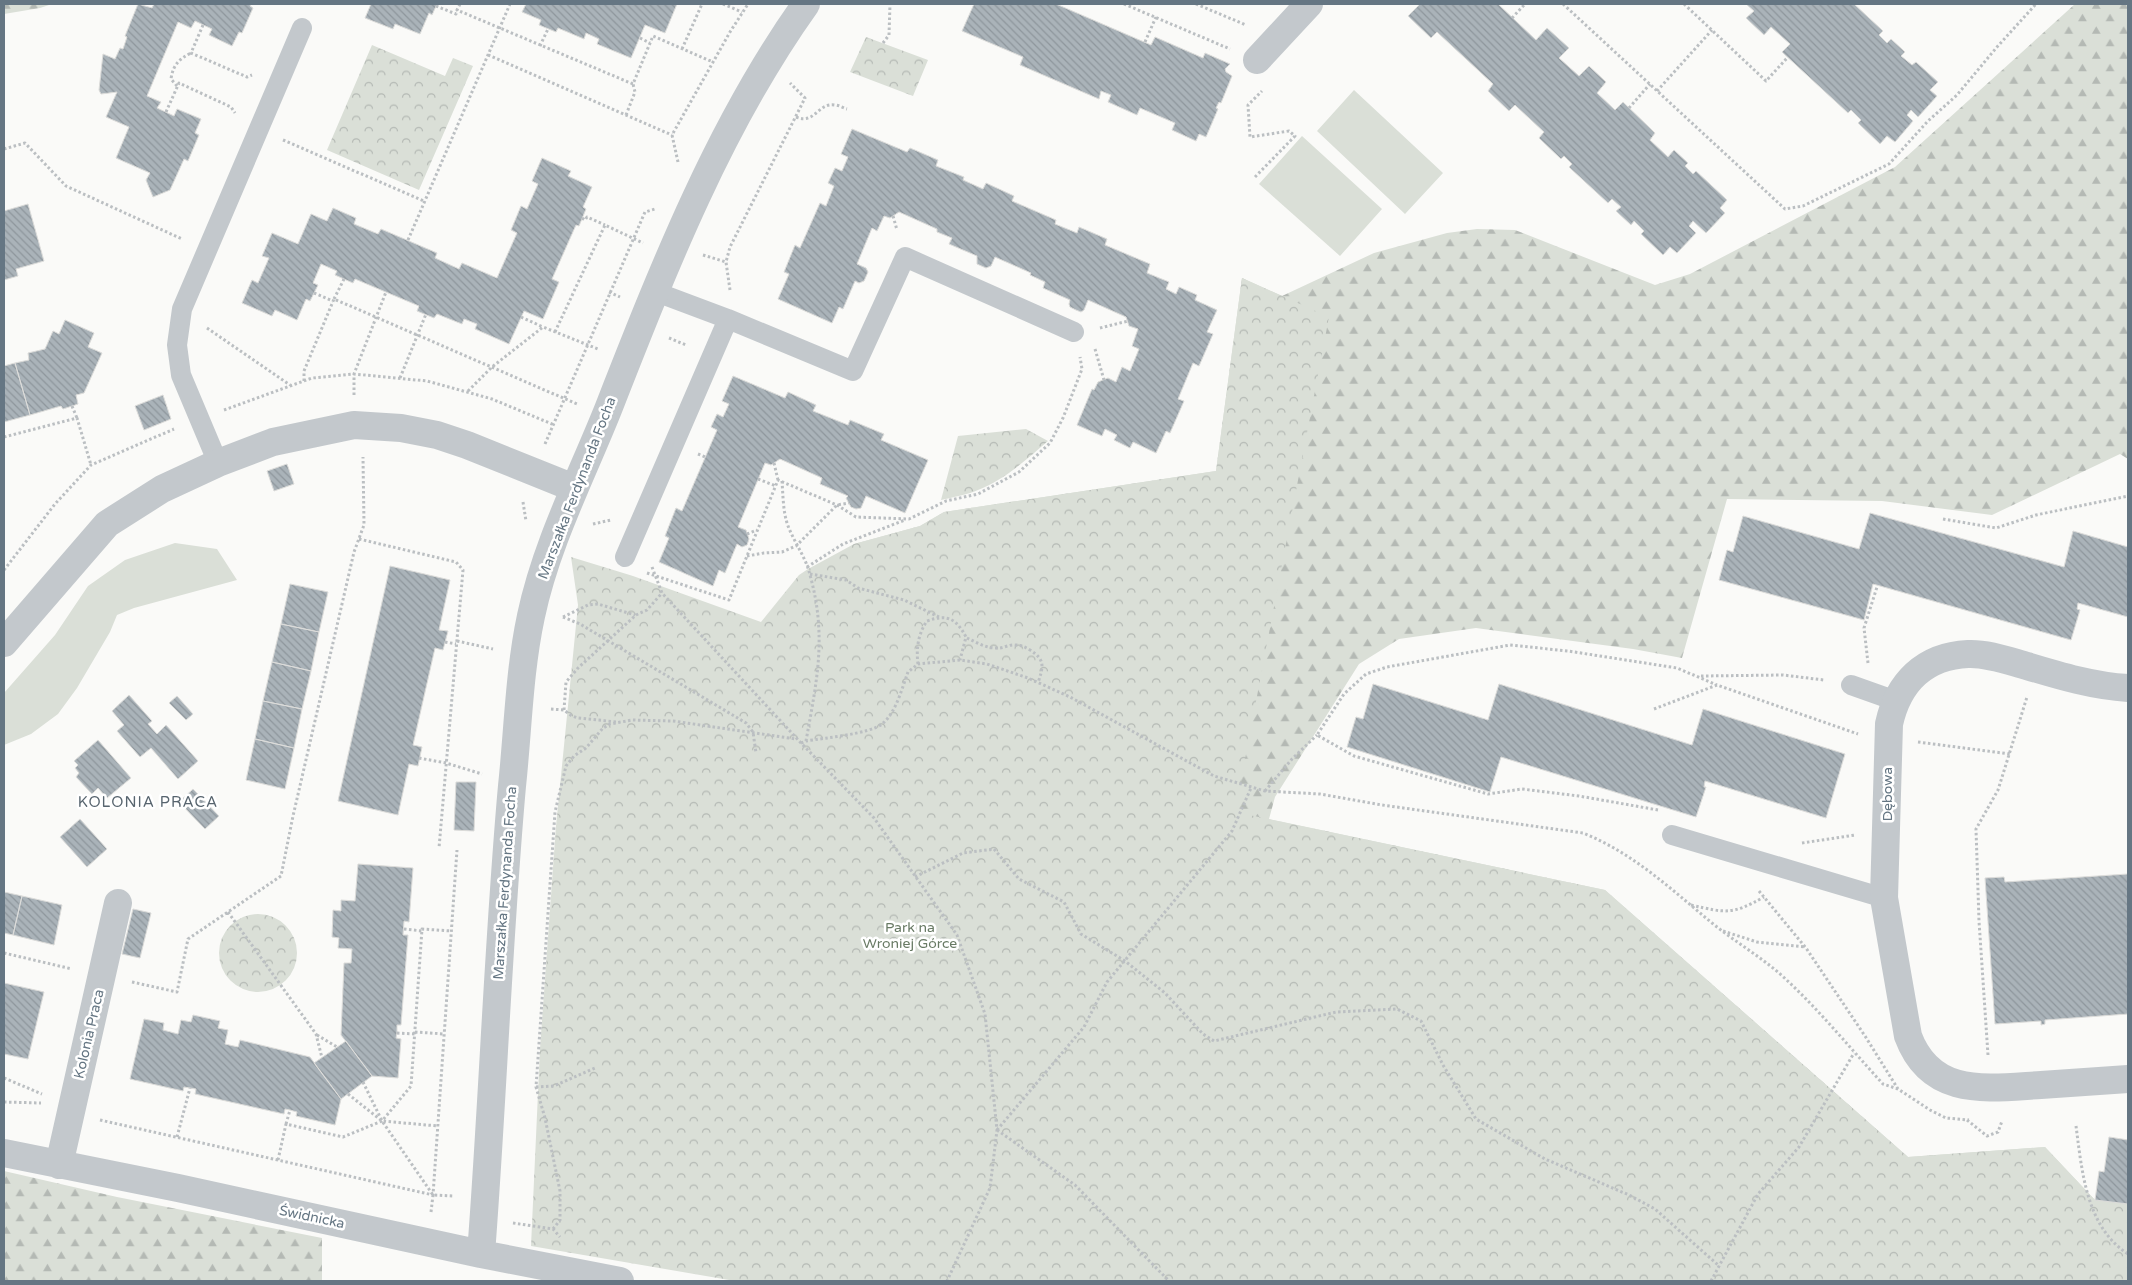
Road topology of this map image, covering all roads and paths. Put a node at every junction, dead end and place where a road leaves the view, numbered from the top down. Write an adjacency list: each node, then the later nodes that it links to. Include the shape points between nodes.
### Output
1 (460, 4): 15 (path)
2 (510, 4): 22 (path)
3 (702, 4): 30 (path)
4 (723, 4): 16 (path)
5 (748, 4): 16 (path)
6 (806, 4): 63 (street, Marszałka Ferdynanda Focha, via 766,65 718,154)
7 (890, 4): 28 (path, via 889,35)
8 (1196, 4): 21 (path)
9 (1309, 4): 34 (street)
10 (1525, 4): 18 (path)
11 (1563, 4): 39 (path)
12 (1684, 4): 24 (path)
13 (2036, 4): 42 (path, via 1957,95 1889,164 1803,206 1784,209)
14 (436, 6): 15 (path, via 456,14)
15 (457, 10): 22 (path)
16 (742, 12): 35 (path)
17 (1156, 17): 26 (path)
18 (1512, 18)
19 (203, 25): 31 (path)
20 (302, 28): 49 (lane)
21 (1254, 28)
22 (500, 29): 29 (path); 32 (path)
23 (548, 29): 29 (path)
24 (1712, 30): 33 (path, via 1766,81); 42 (path)
25 (640, 38): 27 (path)
26 (1145, 42)
27 (650, 43): 30 (path, via 653,36); 38 (path)
28 (883, 43)
29 (540, 46): 38 (path)
30 (682, 49): 35 (path)
31 (191, 53): 36 (path, via 247,77); 40 (path, via 174,66 171,79)
32 (488, 55): 47 (path); 54 (path)
33 (1788, 57)
34 (1257, 60)
35 (713, 62): 50 (path)
36 (252, 76)
37 (789, 82): 48 (path, via 805,98)
38 (633, 84): 47 (path, via 635,92)
39 (1650, 84): 42 (path); 43 (path)
40 (178, 86): 45 (path, via 179,83); 46 (path)
41 (1263, 90): 53 (path, via 1248,105 1250,137 1289,131 1294,136)
42 (1657, 90)
43 (1629, 108)
44 (847, 109): 48 (path, via 835,104 824,107 808,119)
45 (233, 110)
46 (166, 112)
47 (626, 114): 50 (path)
48 (796, 117): 70 (path, via 730,247 726,262 733,306)
49 (259, 130): 54 (path); 66 (lane)
50 (672, 135): 52 (path)
51 (4, 149): 58 (path, via 25,143 66,186)
52 (680, 168)
53 (1254, 177)
54 (424, 201): 60 (path)
55 (661, 208): 59 (path, via 645,212)
56 (582, 218): 57 (path)
57 (605, 225): 59 (path); 72 (path)
58 (168, 233)
59 (633, 238): 76 (path)
60 (408, 240)
61 (344, 279): 65 (path)
62 (386, 292): 69 (path)
63 (656, 292): 70 (lane); 77 (street, Marszałka Ferdynanda Focha)
64 (314, 293): 65 (path)
65 (334, 300): 69 (path); 81 (path, via 304,371)
66 (183, 306): 82 (path, via 215,335); 92 (lane, via 177,345 181,375)
67 (426, 314): 74 (path)
68 (521, 317): 71 (path)
69 (376, 318): 74 (path); 89 (path, via 354,374)
70 (728, 319): 73 (lane, via 853,371 905,257); 110 (lane)
71 (543, 327): 72 (path); 78 (path)
72 (556, 332): 76 (path)
73 (1074, 332): 103 (path, via 1082,369 1050,443 1019,472 998,484 978,494 946,501)
74 (417, 335): 78 (path); 79 (path)
75 (1093, 341): 80 (path)
76 (587, 345): 77 (path); 84 (path)
77 (627, 361): 86 (street, Marszałka Ferdynanda Focha)
78 (492, 368): 83 (path); 84 (path)
79 (400, 378)
80 (1104, 380)
81 (304, 381)
82 (291, 385)
83 (468, 392)
84 (563, 398): 86 (path); 88 (path)
85 (72, 406): 87 (path)
86 (605, 416): 98 (street, Marszałka Ferdynanda Focha)
87 (76, 418): 90 (path); 94 (path)
88 (552, 424)
89 (354, 425): 92 (street, via 273,442); 98 (street, via 401,428 438,435)
90 (4, 437)
91 (363, 461): 108 (path, via 364,526)
92 (218, 463): 120 (street, via 162,489 107,524)
93 (774, 464): 96 (path)
94 (91, 465)
95 (758, 479): 97 (path)
96 (780, 481): 97 (path); 102 (path); 109 (path, via 787,522)
97 (776, 486): 106 (path)
98 (574, 488): 132 (street, Marszałka Ferdynanda Focha, via 531,615)
99 (2128, 496): 104 (path, via 2036,514 1996,528)
100 (523, 500): 105 (path)
101 (849, 503): 102 (path)
102 (837, 505): 103 (path, via 856,517); 109 (path)
103 (909, 518): 112 (path, via 843,544)
104 (1943, 519)
105 (527, 525)
106 (757, 530): 107 (path); 111 (path)
107 (747, 534)
108 (359, 539): 122 (path, via 456,562 463,570); 160 (path, via 292,816 281,876)
109 (796, 546): 111 (path, via 782,552); 112 (path)
110 (625, 557): 114 (path, via 623,562)
111 (746, 557): 114 (path, via 729,600)
112 (807, 567): 113 (path)
113 (810, 574): 117 (path, via 846,580 858,588 904,600); 141 (path, via 819,615 821,648)
114 (655, 576): 115 (path)
115 (662, 593): 116 (path, via 647,610); 140 (path)
116 (636, 615): 119 (path); 119 (path, via 598,604 588,605 563,617)
117 (939, 617): 118 (path, via 951,618 961,626); 125 (path, via 927,620 921,630)
118 (967, 638): 124 (path); 127 (path, via 998,649 1013,644 1029,649 1042,662)
119 (608, 641): 135 (path, via 566,682); 137 (path, via 734,714)
120 (4, 642)
121 (446, 642): 122 (path)
122 (457, 642): 123 (path); 147 (path)
123 (501, 650)
124 (960, 660): 125 (path); 127 (path, via 987,664)
125 (918, 664): 141 (path, via 908,672 883,724)
126 (1697, 675): 128 (path); 129 (path, via 1800,676); 138 (path, via 1677,668 1568,650 1500,646 1387,667 1366,674 1344,694)
127 (1038, 683): 149 (path, via 1070,697 1214,776)
128 (1717, 685): 134 (path); 139 (path)
129 (1851, 685): 131 (lane)
130 (2128, 688): 131 (street, Dębowa, via 2103,686 1993,657 1968,654 1923,667 1905,684)
131 (1896, 701): 151 (street, Dębowa, via 1887,739)
132 (520, 705): 135 (path); 203 (street, Marszałka Ferdynanda Focha)
133 (2024, 706): 145 (path)
134 (1654, 709)
135 (564, 710): 136 (path, via 578,718)
136 (620, 722): 137 (path, via 673,722); 180 (path, via 603,728 566,766 554,812)
137 (753, 732): 140 (path); 144 (path)
138 (1317, 735): 150 (path); 152 (path, via 1354,756 1488,794 1522,789 1660,811)
139 (1864, 736)
140 (796, 739): 143 (path)
141 (806, 741): 143 (path)
142 (1913, 741): 145 (path)
143 (801, 744): 156 (path, via 874,818)
144 (756, 753)
145 (2010, 754): 182 (path, via 1998,790 1976,829)
146 (419, 758): 147 (path)
147 (446, 763): 148 (path); 154 (path)
148 (488, 776)
149 (1251, 788): 150 (path); 167 (path, via 1232,831)
150 (1264, 791): 159 (path, via 1320,794 1582,833 1628,855)
151 (1887, 830): 153 (path); 157 (street, Dębowa)
152 (1672, 834): 157 (lane)
153 (1796, 844)
154 (439, 848)
155 (457, 850): 164 (path)
156 (915, 877): 167 (path, via 963,853 994,849 1019,879 1064,902 1080,934); 195 (path, via 957,935 985,1014)
157 (1884, 898): 182 (street, Dębowa, via 1913,1050 1926,1067 1944,1079 1969,1087)
158 (118, 903): 168 (street, Kolonia Praca)
159 (1690, 904): 162 (path); 165 (path, via 1731,912 1749,906 1763,896)
160 (228, 912): 168 (path, via 188,939 177,992); 171 (path)
161 (404, 929): 163 (path)
162 (1720, 930): 165 (path, via 1757,942); 174 (path, via 1778,973)
163 (422, 931): 164 (path); 170 (path)
164 (451, 931): 172 (path)
165 (1806, 948): 183 (path)
166 (4, 953): 168 (path)
167 (1125, 961): 195 (path, via 1107,982 1084,1027); 205 (path, via 1165,993 1214,1041 1336,1012 1397,1009 1421,1020 1443,1065 1476,1119 1545,1159 1655,1209)
168 (102, 976): 187 (street, Kolonia Praca)
169 (397, 1033): 170 (path)
170 (415, 1033): 172 (path); 190 (path, via 411,1086)
171 (316, 1034): 173 (path); 175 (path)
172 (444, 1034): 193 (path)
173 (337, 1047)
174 (1854, 1053): 183 (path, via 1883,1084); 205 (path, via 1799,1147 1758,1194)
175 (322, 1058)
176 (595, 1068): 180 (path, via 554,1086)
177 (4, 1078): 187 (path, via 45,1096)
178 (2128, 1079): 182 (street, Dębowa)
179 (363, 1082): 190 (path)
180 (536, 1087): 202 (path, via 560,1191 560,1220)
181 (190, 1088): 196 (path)
182 (1991, 1088)
183 (1898, 1089): 185 (path)
184 (348, 1094): 190 (path)
185 (1912, 1099)
186 (4, 1102): 187 (path)
187 (58, 1108): 196 (path); 199 (street, Kolonia Praca)
188 (290, 1110): 192 (path)
189 (1966, 1120): 191 (path, via 1987,1136 1998,1132)
190 (382, 1121): 192 (path, via 343,1137); 193 (path); 200 (path)
191 (2002, 1121)
192 (286, 1124): 198 (path)
193 (438, 1126): 200 (path)
194 (2076, 1126): 204 (path, via 2082,1175 2091,1204 2115,1246)
195 (996, 1130): 208 (path, via 990,1188); 209 (path, via 1075,1186)
196 (178, 1138): 198 (path)
197 (4, 1153): 199 (street, Świdnicka)
198 (278, 1160): 200 (path)
199 (58, 1165): 203 (street, Świdnicka)
200 (433, 1195): 201 (path)
201 (459, 1196)
202 (554, 1229)
203 (480, 1254): 206 (street, Świdnicka)
204 (2128, 1254)
205 (1718, 1265): 210 (path)
206 (570, 1276): 207 (street, Świdnicka)
207 (620, 1281)
208 (947, 1281)
209 (1169, 1281)
210 (1711, 1281)

